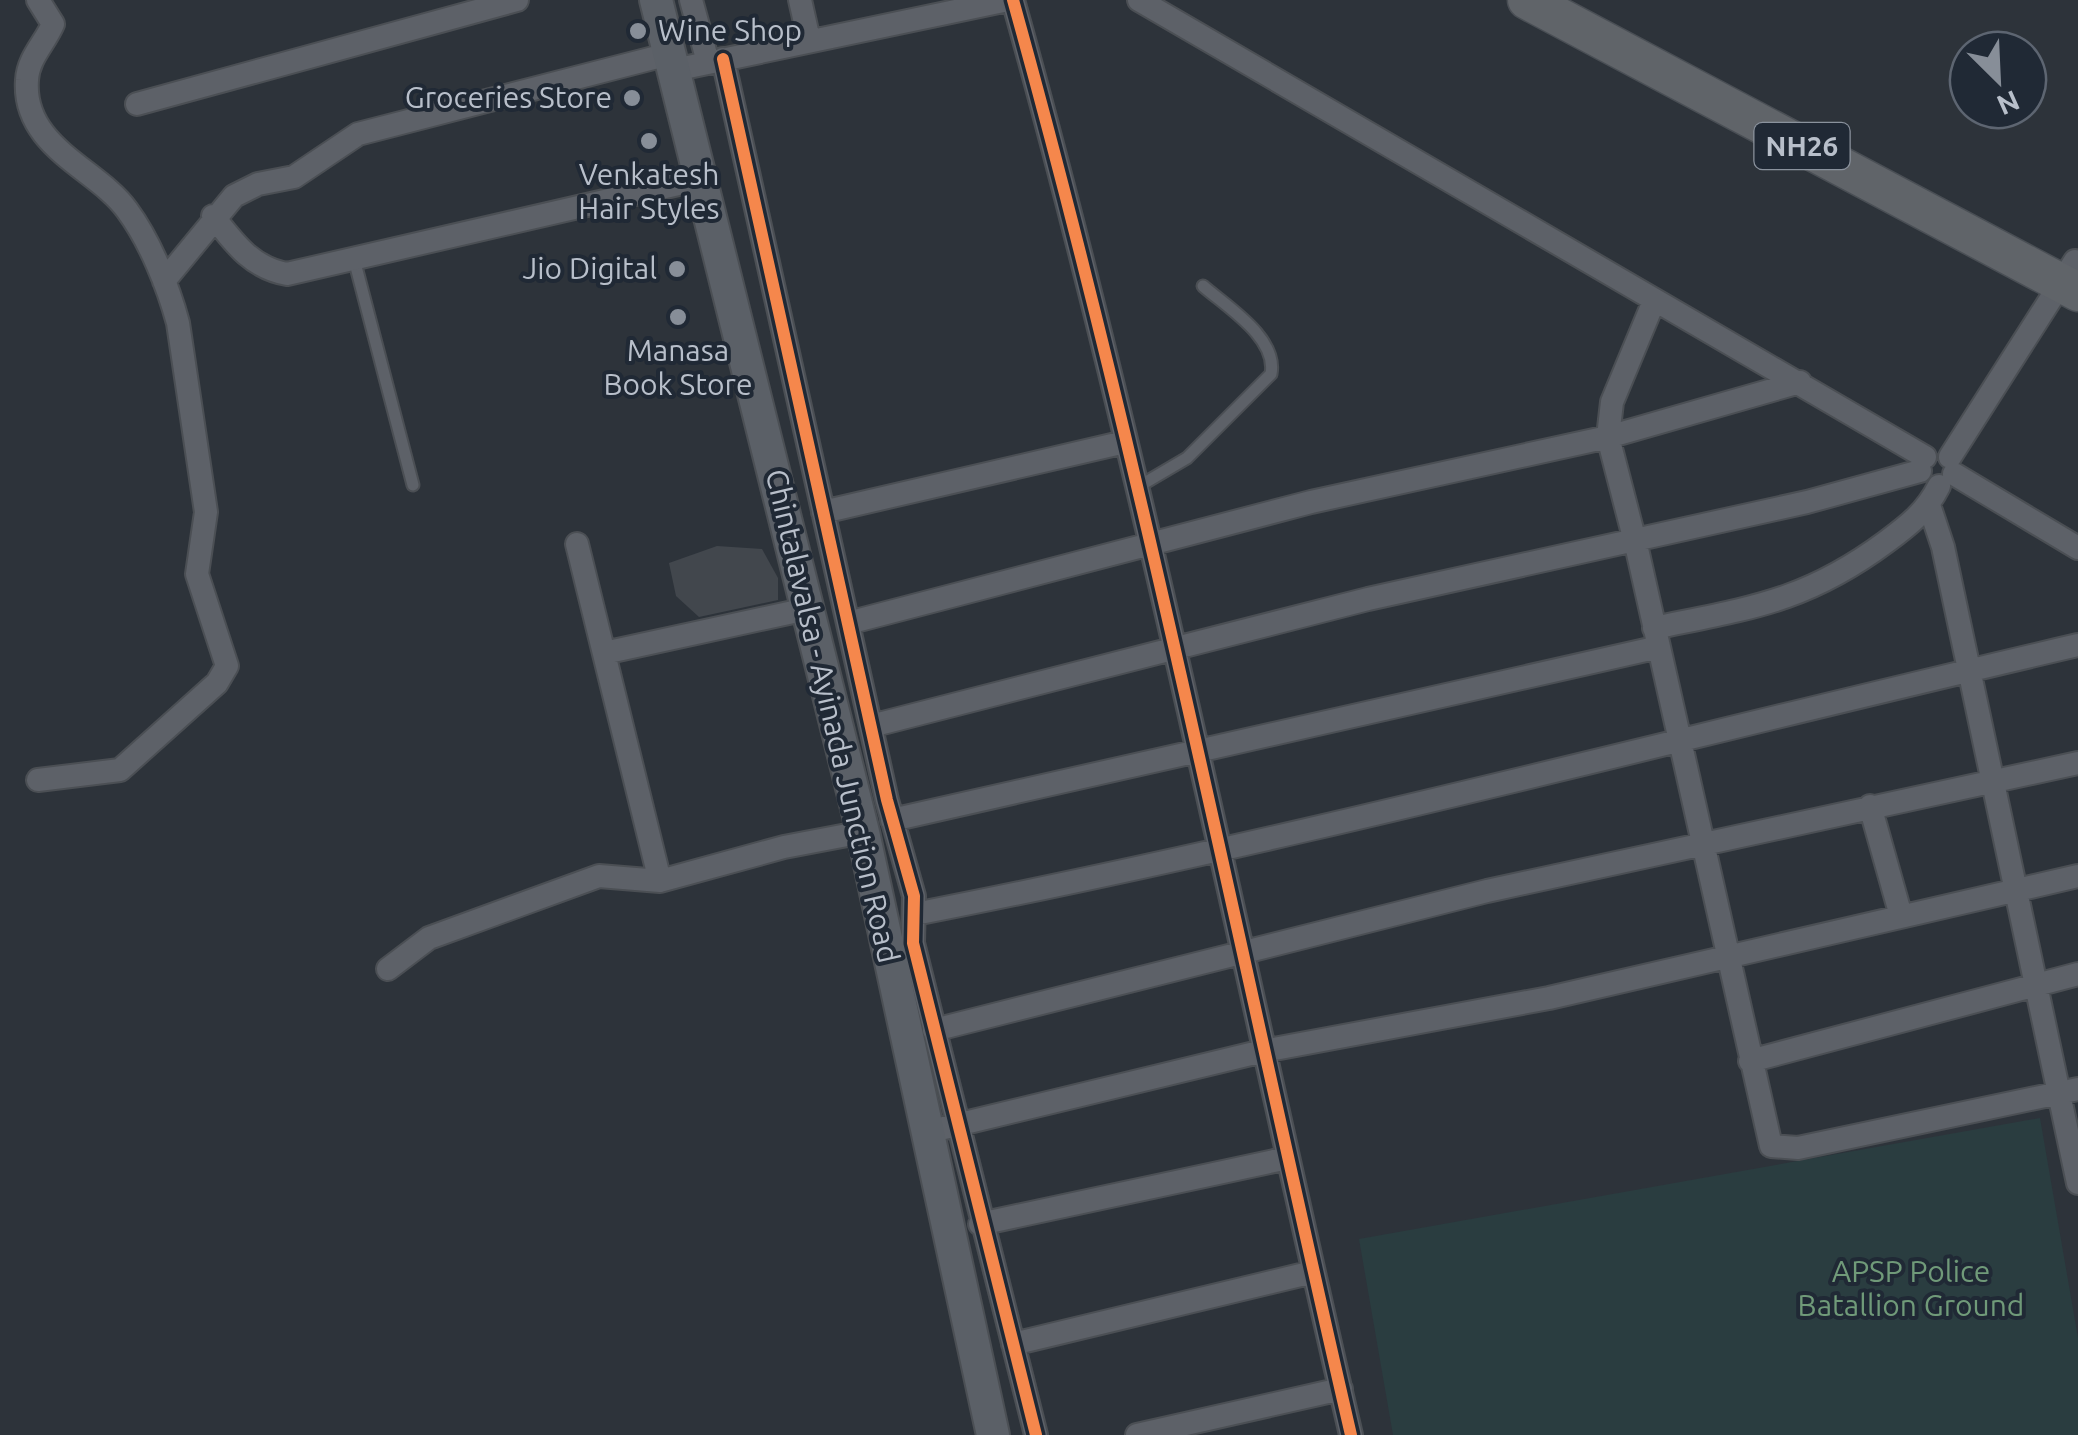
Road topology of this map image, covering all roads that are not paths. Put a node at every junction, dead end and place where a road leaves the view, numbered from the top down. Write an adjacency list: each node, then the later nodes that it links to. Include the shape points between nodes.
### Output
1 (38, 0): 19 (street, via 53,24 29,66 29,106 66,158 128,210)
2 (517, 0): 14 (street)
3 (656, 0): 13 (main road, Chintalavalsa - Ayinada Junction Road)
4 (691, 0): 12 (street)
5 (800, 0): 11 (street)
6 (1010, 0): 10 (street); 24 (street, via 1067,194)
7 (1139, 0): 21 (street)
8 (1526, 0): 18 (highway, NH26)
9 (1579, 0): 18 (highway, NH26)
10 (907, 10): 11 (street)
11 (809, 40): 12 (street)
12 (716, 61): 13 (street); 28 (street)
13 (672, 62): 15 (main road, Chintalavalsa - Ayinada Junction Road); 16 (street, via 377,126 294,177 244,189)
14 (137, 104)
15 (700, 179): 17 (street); 33 (main road, Chintalavalsa - Ayinada Junction Road)
16 (213, 216): 17 (street, via 241,252 273,272 304,272); 19 (street)
17 (354, 258): 26 (lane)
18 (2073, 275): 25 (street)
19 (164, 282): 44 (street, via 178,323 202,466 206,512 197,574 228,666 120,770)
20 (1203, 286): 27 (lane, via 1258,334 1271,374 1187,458)
21 (1654, 302): 22 (street); 23 (street, via 1612,402)
22 (1800, 382): 23 (street); 25 (street)
23 (1608, 437): 29 (street); 31 (street)
24 (1125, 442): 27 (street); 28 (street)
25 (1936, 475): 29 (street); 30 (street); 35 (street, via 1821,586); 39 (street)
26 (413, 485)
27 (1136, 488): 31 (street)
28 (824, 512): 34 (street)
29 (1634, 538): 35 (street); 37 (street, via 1368,598)
30 (2074, 541)
31 (1150, 543): 34 (street); 37 (street)
32 (577, 544): 38 (street)
33 (807, 609): 38 (street); 47 (main road, Chintalavalsa - Ayinada Junction Road)
34 (848, 623): 40 (street)
35 (1656, 637): 41 (street); 42 (street)
36 (2078, 645): 39 (street)
37 (1174, 652): 40 (street); 42 (street)
38 (604, 653): 51 (street)
39 (1967, 671): 41 (street); 45 (street)
40 (871, 726): 47 (street)
41 (1679, 744): 48 (street); 49 (street)
42 (1196, 749): 47 (street); 49 (street)
43 (2078, 762): 45 (street)
44 (38, 780)
45 (1992, 780): 46 (street); 52 (street)
46 (1870, 806): 48 (street); 54 (street)
47 (877, 826): 51 (street); 53 (street); 64 (main road, Chintalavalsa - Ayinada Junction Road)
48 (1702, 841): 55 (street); 56 (street)
49 (1218, 850): 53 (street); 55 (street)
50 (2078, 876): 52 (street)
51 (660, 881): 57 (street, via 599,876 430,938)
52 (2016, 889): 54 (street); 59 (street)
53 (916, 914): 60 (street, via 914,943)
54 (1901, 916): 56 (street)
55 (1241, 952): 60 (street); 61 (street)
56 (1728, 955): 61 (street, via 1549,998); 62 (street)
57 (388, 968)
58 (2078, 974): 59 (street)
59 (2036, 986): 62 (street); 63 (street)
60 (934, 1030): 64 (street)
61 (1263, 1051): 64 (street); 65 (street)
62 (1750, 1061): 63 (street, via 1767,1138 1777,1150)
63 (2068, 1091): 66 (street)
64 (944, 1128): 67 (street); 71 (main road, Chintalavalsa - Ayinada Junction Road)
65 (1288, 1158): 67 (street); 68 (street)
66 (2078, 1183)
67 (980, 1224): 69 (street)
68 (1314, 1272): 69 (street); 70 (street)
69 (1014, 1344): 72 (street)
70 (1340, 1389): 73 (street); 74 (street)
71 (993, 1435)
72 (1036, 1435)
73 (1137, 1435)
74 (1351, 1435)

